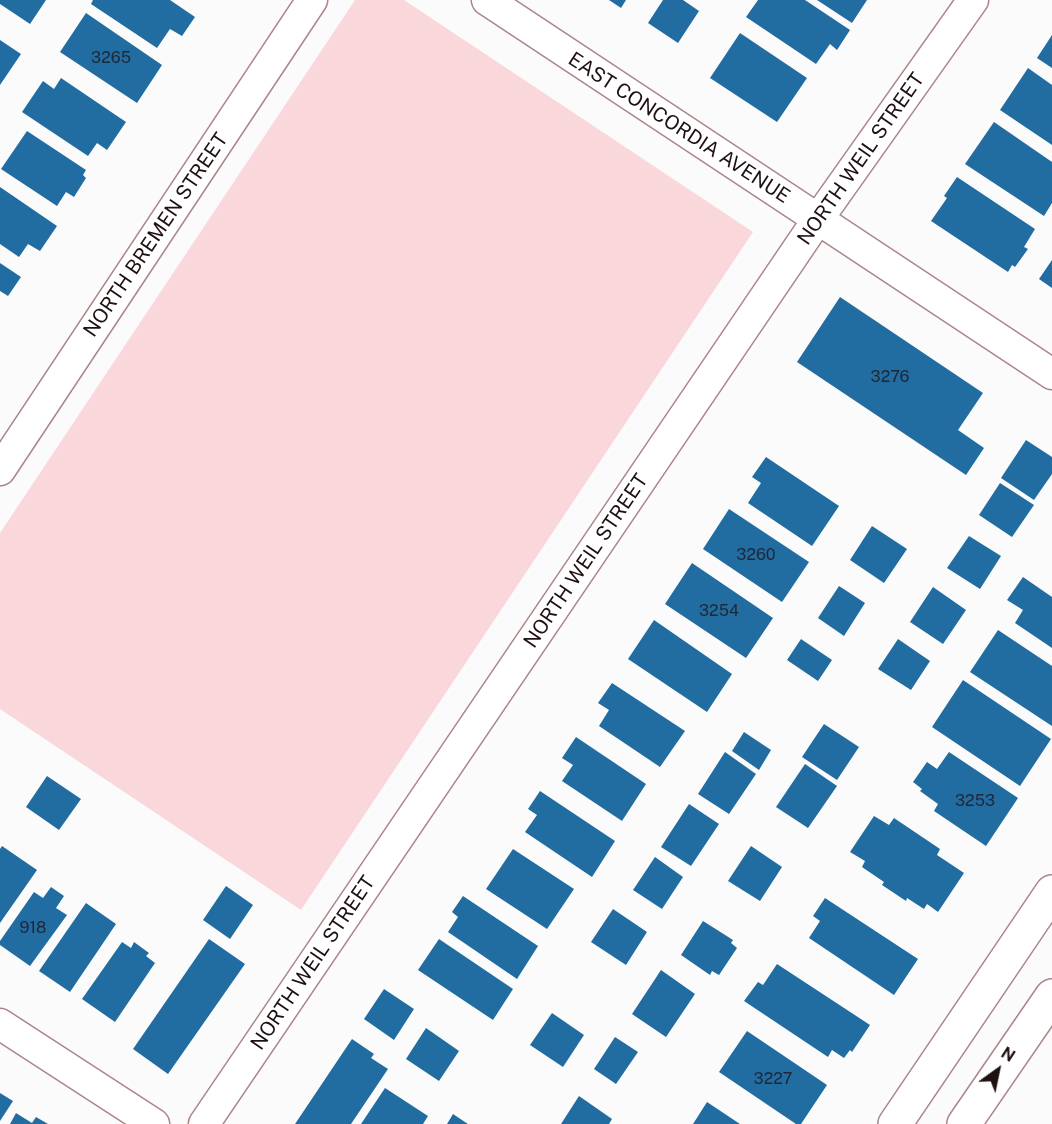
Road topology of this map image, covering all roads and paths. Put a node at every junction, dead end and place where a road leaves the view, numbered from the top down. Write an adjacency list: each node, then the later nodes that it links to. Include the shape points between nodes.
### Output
1 (312, 0): 6 (street, NORTH BREMEN STREET)
2 (487, 0): 4 (street, EAST CONCORDIA AVENUE)
3 (973, 0): 4 (street, NORTH WEIL STREET)
4 (818, 219): 5 (street, EAST CONCORDIA AVENUE); 11 (street, NORTH WEIL STREET)
5 (1052, 375)
6 (0, 470)
7 (1052, 892): 12 (main road)
8 (1052, 996): 13 (main road)
9 (0, 1024): 10 (street)
10 (154, 1124)
11 (204, 1124)
12 (895, 1124)
13 (964, 1124)

